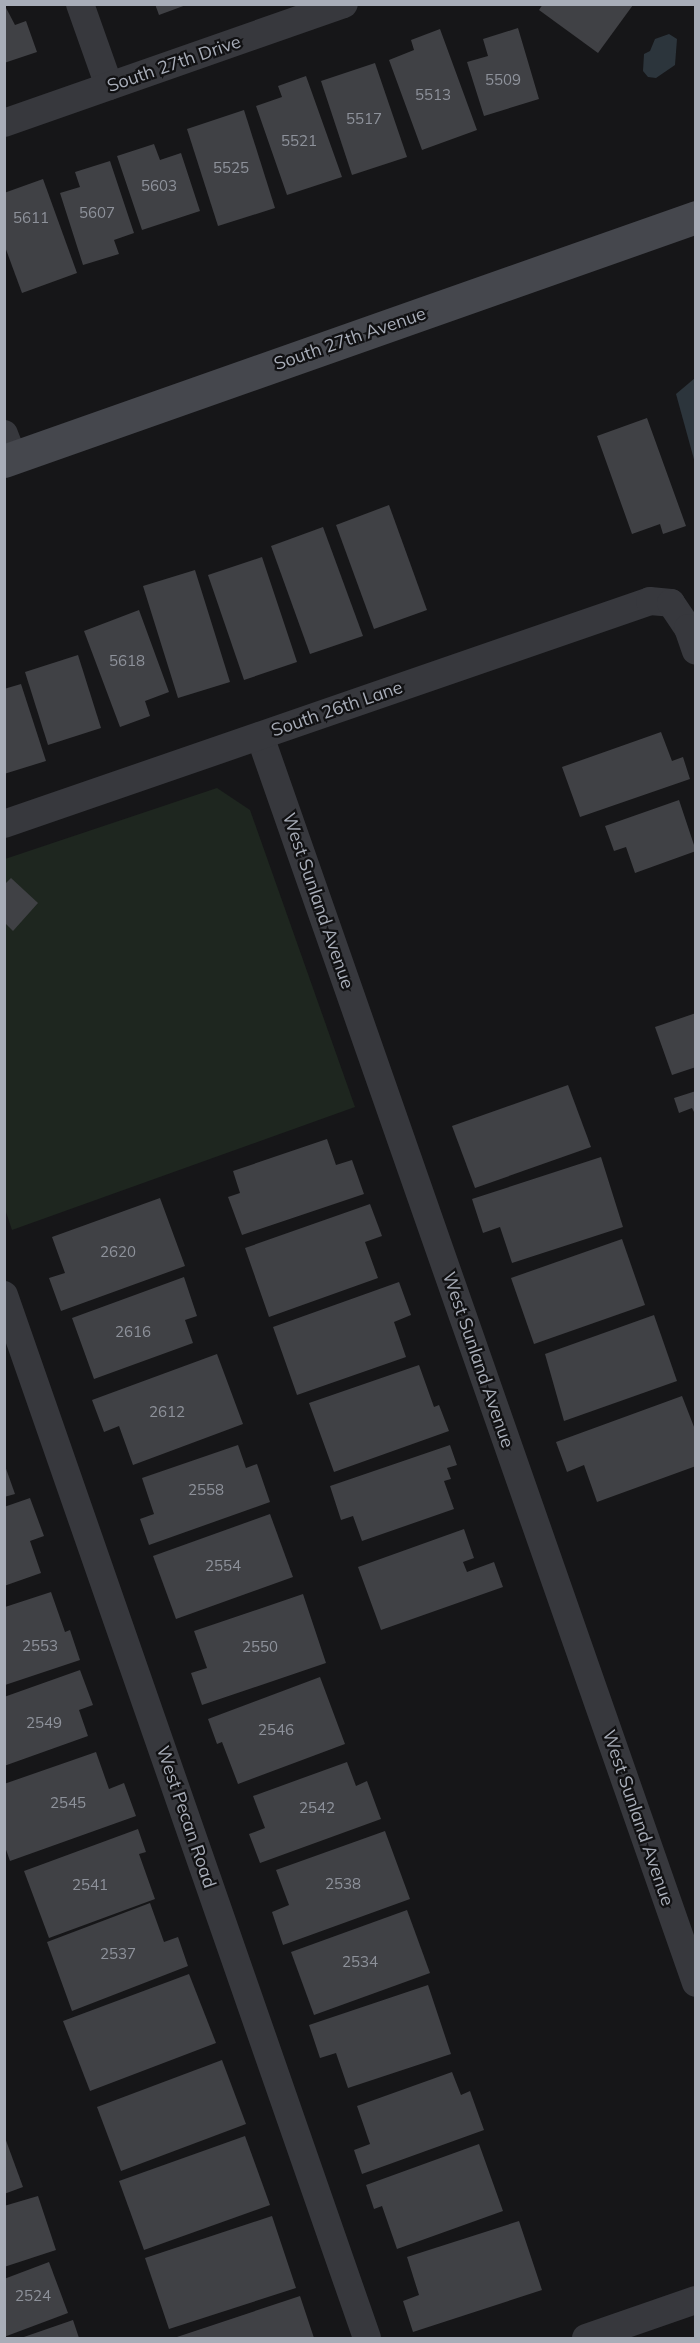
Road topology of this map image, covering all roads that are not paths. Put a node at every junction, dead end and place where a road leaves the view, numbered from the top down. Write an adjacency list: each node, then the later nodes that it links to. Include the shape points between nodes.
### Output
1 (80, 4): 3 (street)
2 (344, 4): 3 (street, South 27th Drive)
3 (109, 86): 4 (street, South 27th Drive)
4 (4, 123)
5 (696, 217): 6 (main road, South 27th Avenue)
6 (7, 451)
7 (696, 651): 8 (street, South 26th Lane, via 684,621 671,603 650,601)
8 (260, 736): 9 (street, South 26th Lane); 11 (street, West Sunland Avenue)
9 (4, 824)
10 (4, 1295): 13 (street, West Pecan Road)
11 (696, 1983)
12 (696, 2300): 14 (street)
13 (367, 2338)
14 (586, 2338)

